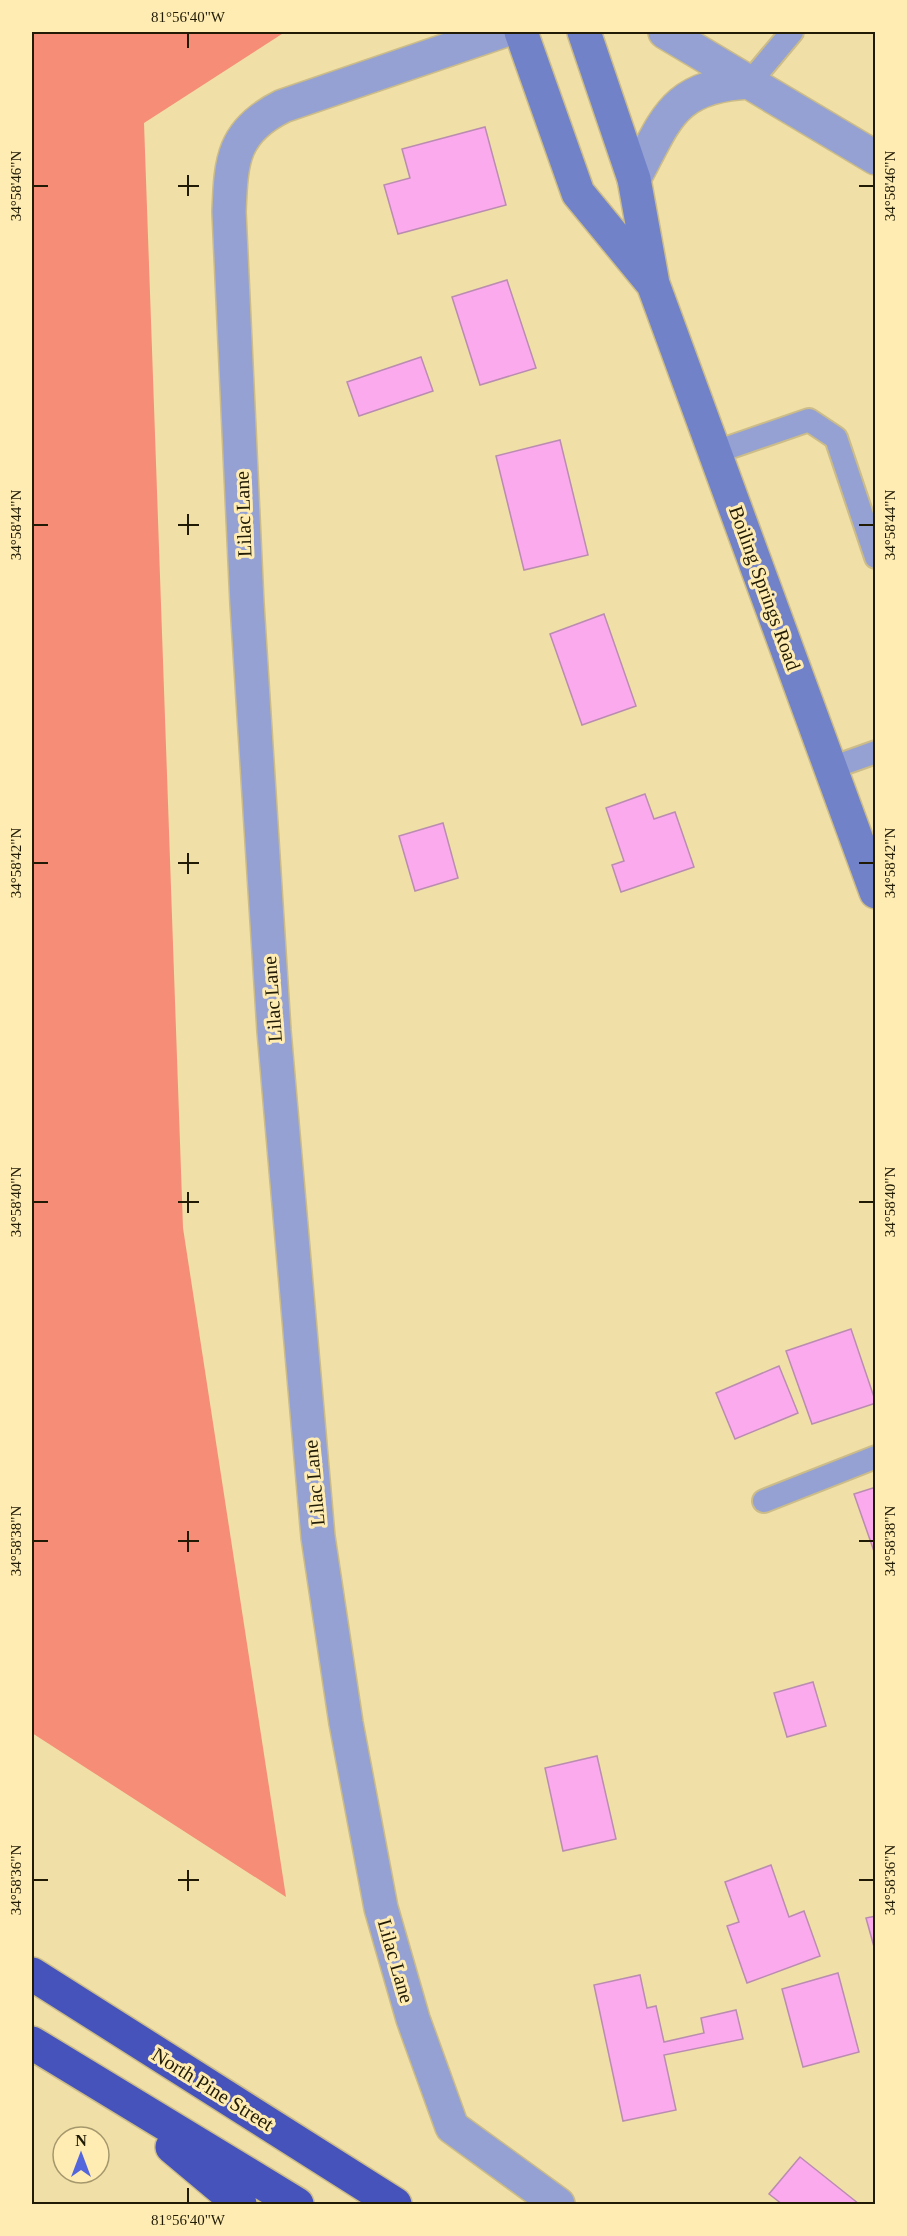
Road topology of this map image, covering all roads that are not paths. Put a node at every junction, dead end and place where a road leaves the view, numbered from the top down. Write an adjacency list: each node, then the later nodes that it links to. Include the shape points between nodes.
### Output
1 (501, 32): 23 (street, Lilac Lane, via 372,74 267,114 253,125 236,151 231,166 230,212 247,604 274,1031 318,1537 346,1723 381,1908 413,2019 452,2127)
2 (521, 32): 9 (main road, Boiling Springs Road, via 579,193)
3 (584, 32): 8 (main road, Boiling Springs Road)
4 (665, 32): 6 (street)
5 (792, 32): 6 (lane)
6 (750, 82): 7 (street); 8 (street, via 702,89 682,100 666,117)
7 (876, 158)
8 (634, 179): 9 (main road, Boiling Springs Road)
9 (653, 284): 10 (main road, Boiling Springs Road)
10 (716, 452): 11 (lane, via 810,420 836,438); 13 (main road, Boiling Springs Road)
11 (876, 558)
12 (876, 752): 13 (lane)
13 (831, 768): 14 (main road, Boiling Springs Road)
14 (876, 892)
15 (876, 1457): 16 (lane)
16 (764, 1501)
17 (32, 1974): 22 (highway, North Pine Street)
18 (32, 2043): 19 (highway)
19 (80, 2071): 20 (highway); 21 (highway)
20 (240, 2205)
21 (297, 2205)
22 (395, 2205)
23 (558, 2205)

